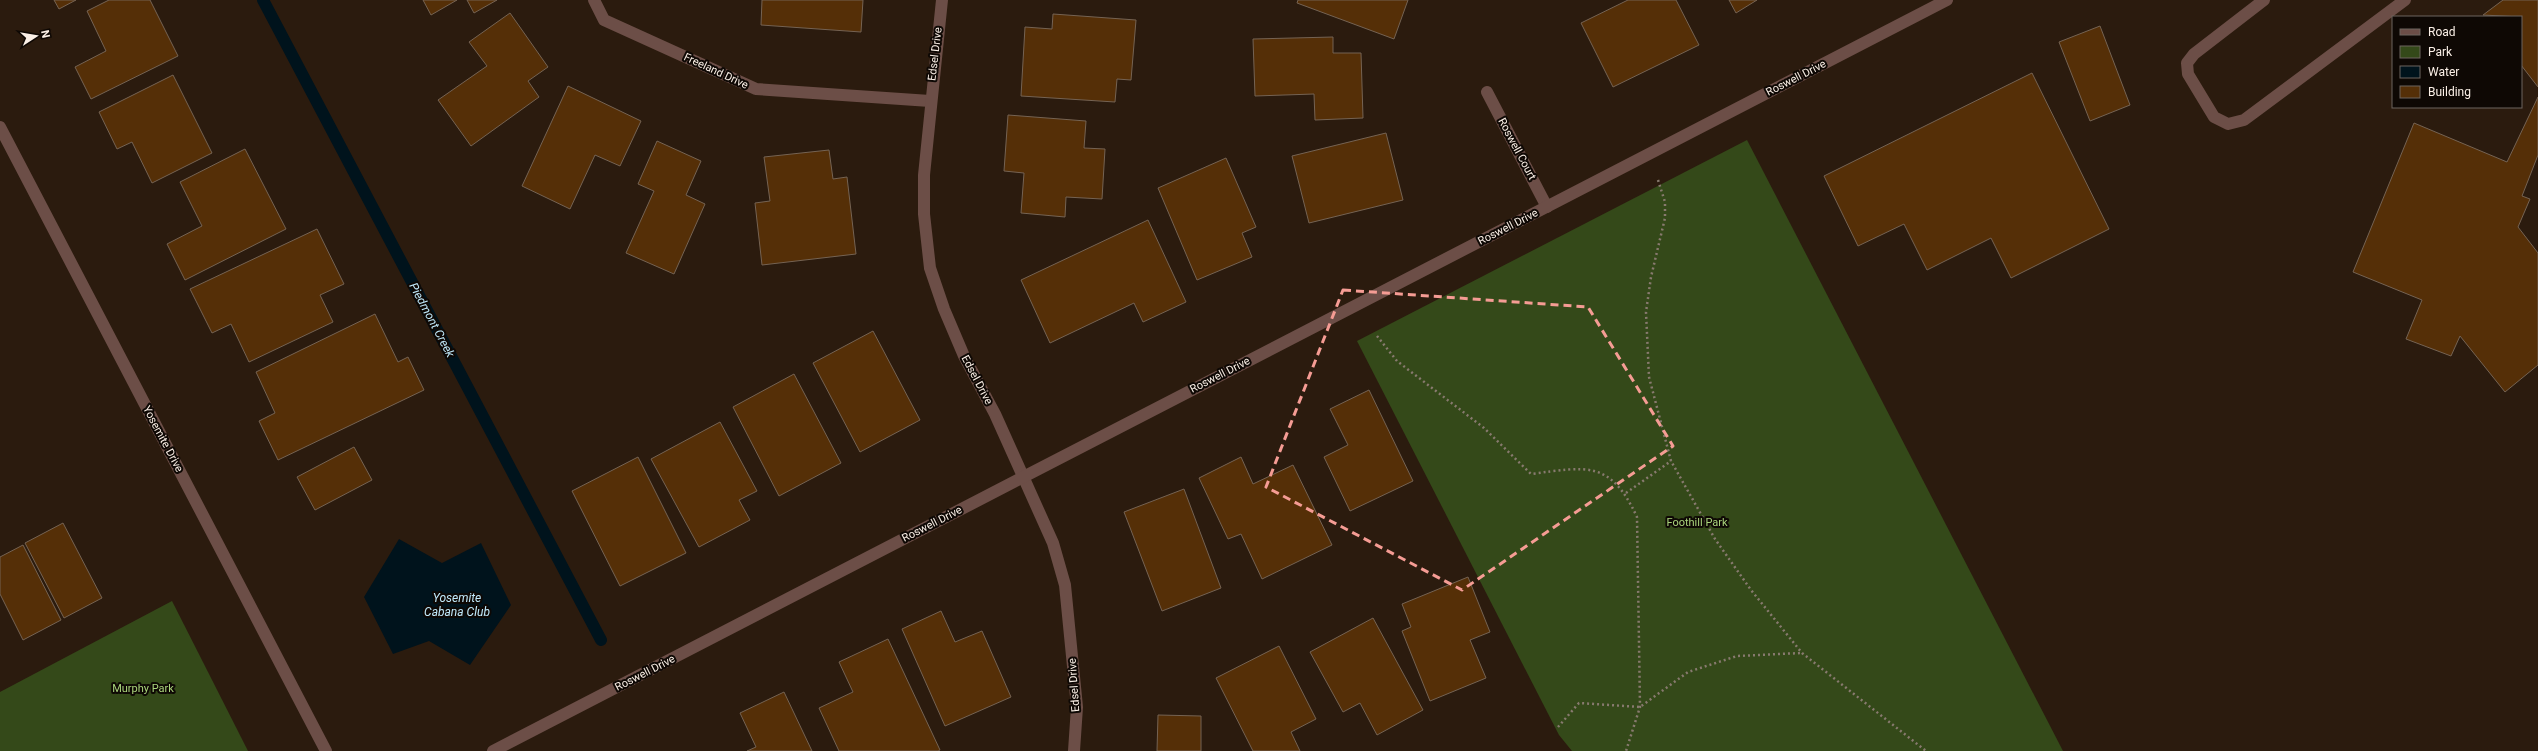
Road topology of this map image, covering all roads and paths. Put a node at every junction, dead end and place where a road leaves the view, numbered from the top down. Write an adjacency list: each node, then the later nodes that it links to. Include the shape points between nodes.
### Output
1 (594, 0): 7 (street, Freeland Drive, via 604,20 756,89)
2 (942, 0): 7 (street, Edsel Drive)
3 (1947, 0): 9 (street, Roswell Drive)
4 (2264, 0): 5 (street, via 2194,54 2187,63 2188,74 2214,117 2228,124 2244,120)
5 (2405, 0)
6 (1487, 92): 10 (street, Roswell Court)
7 (930, 101): 13 (street, Edsel Drive, via 924,175 924,214 930,268 964,356)
8 (0, 127): 18 (street, Yosemite Drive)
9 (1646, 156): 10 (street, Roswell Drive); 12 (path, via 1662,188 1665,207 1646,312 1649,377)
10 (1547, 207): 13 (street, Roswell Drive)
11 (1377, 336): 14 (path, via 1397,360 1484,428 1531,474 1574,468 1597,470 1613,480)
12 (1671, 461): 14 (path); 15 (path, via 1715,539 1751,590)
13 (1024, 477): 19 (street, Roswell Drive); 20 (street, Edsel Drive, via 1053,543 1065,585 1077,707)
14 (1626, 493): 16 (path, via 1637,516)
15 (1802, 653): 16 (path, via 1737,656 1688,672); 22 (path)
16 (1640, 707): 17 (path, via 1579,703); 21 (path)
17 (1558, 727)
18 (326, 751)
19 (493, 751)
20 (1074, 751)
21 (1626, 751)
22 (1926, 751)

